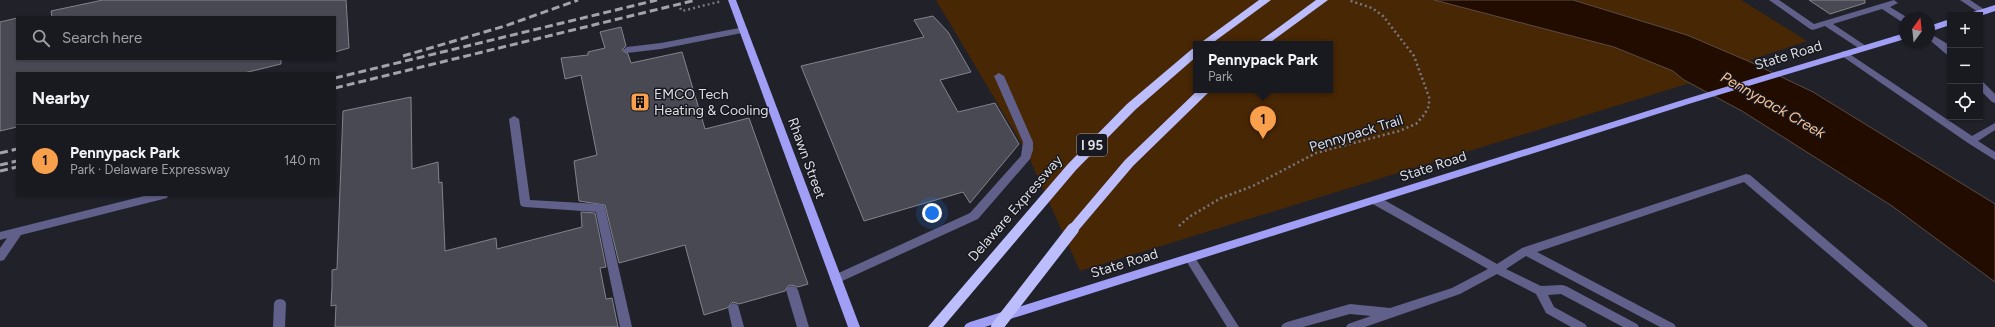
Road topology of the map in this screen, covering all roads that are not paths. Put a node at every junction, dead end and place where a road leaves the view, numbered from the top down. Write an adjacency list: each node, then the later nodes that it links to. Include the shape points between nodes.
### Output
1 (732, 0): 13 (main road, Rhawn Street)
2 (1322, 0): 17 (highway)
3 (1773, 0): 10 (lane, via 1813,27)
4 (1964, 0): 8 (lane)
5 (1263, 2): 16 (highway)
6 (1886, 3): 9 (lane); 10 (lane)
7 (1995, 8): 8 (main road)
8 (1984, 12)
9 (1899, 15)
10 (1826, 23): 18 (lane)
11 (1947, 23): 12 (main road)
12 (1935, 27)
13 (744, 30): 19 (lane); 39 (main road, Rhawn Street)
14 (1899, 38): 18 (main road, State Road)
15 (1935, 40): 20 (lane)
16 (1208, 41)
17 (1265, 41)
18 (1863, 48): 22 (main road, State Road)
19 (627, 50)
20 (1947, 50)
21 (1193, 54): 50 (highway, Delaware Expressway / I 95, via 1103,134)
22 (1845, 54): 29 (lane); 32 (main road, State Road)
23 (999, 76): 39 (lane, via 1028,142 1026,157 974,216)
24 (1983, 87): 26 (lane)
25 (1202, 93): 52 (highway, bridge, via 1129,163)
26 (1995, 100)
27 (514, 119): 46 (lane, via 525,203 600,208)
28 (1995, 126): 29 (lane)
29 (1971, 141): 30 (lane)
30 (1995, 157)
31 (159, 196): 33 (lane)
32 (1375, 200): 37 (main road, State Road); 38 (lane)
33 (17, 232): 34 (lane); 36 (lane)
34 (0, 236)
35 (1526, 251): 38 (lane); 58 (lane); 59 (lane, via 1746,178)
36 (0, 257)
37 (1190, 259): 51 (main road, State Road); 53 (lane)
38 (1497, 268): 41 (lane); 44 (lane, via 1456,291)
39 (836, 279): 49 (main road, Rhawn Street)
40 (792, 290): 48 (lane)
41 (1540, 291): 56 (lane, via 1550,310); 57 (lane, via 1562,289)
42 (280, 303): 45 (lane)
43 (734, 308): 47 (lane)
44 (1390, 313): 54 (lane, via 1350,309); 55 (lane)
45 (279, 327)
46 (626, 327)
47 (738, 327)
48 (803, 327)
49 (854, 327)
50 (935, 327)
51 (970, 327)
52 (996, 327)
53 (1233, 327)
54 (1287, 327)
55 (1352, 327)
56 (1581, 327)
57 (1633, 327)
58 (1670, 327)
59 (1922, 327)

